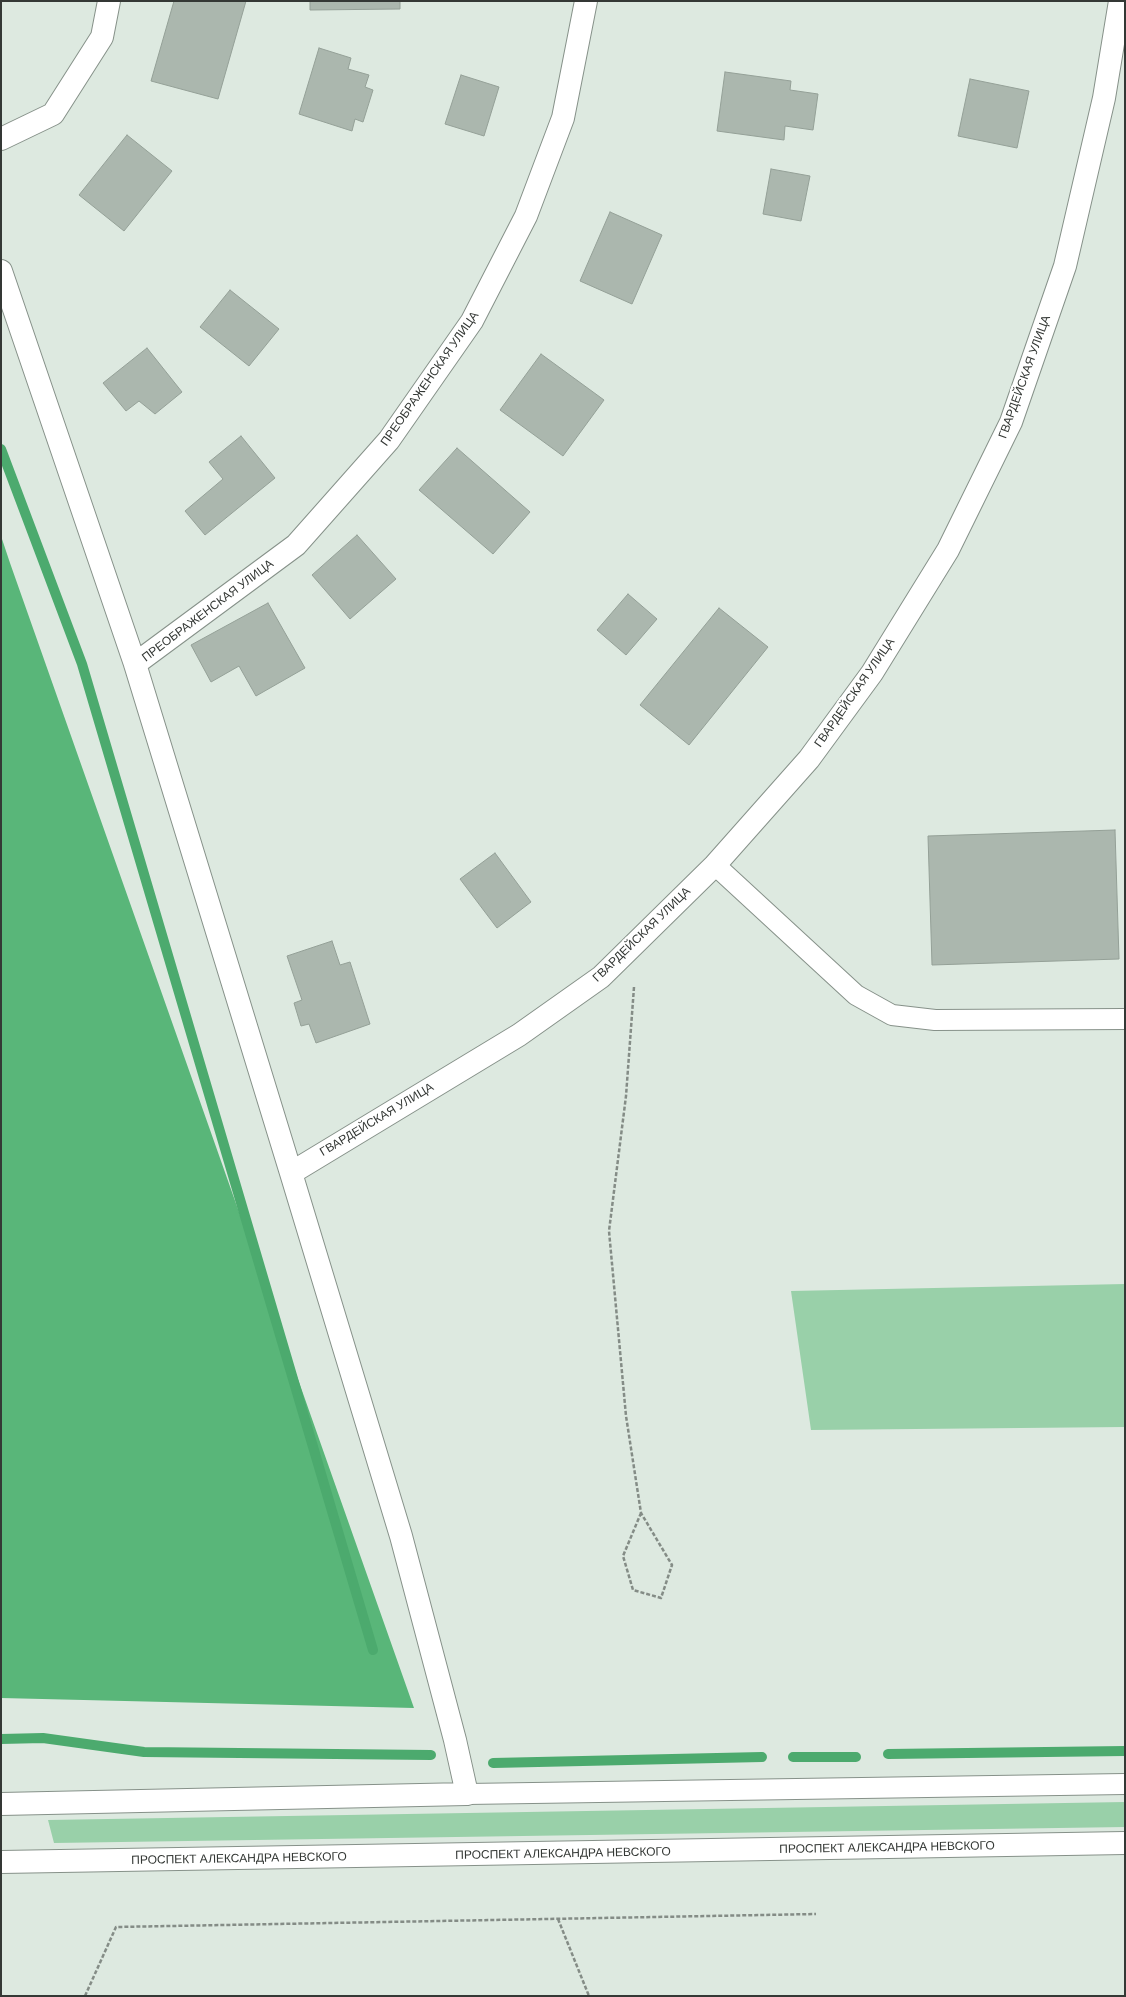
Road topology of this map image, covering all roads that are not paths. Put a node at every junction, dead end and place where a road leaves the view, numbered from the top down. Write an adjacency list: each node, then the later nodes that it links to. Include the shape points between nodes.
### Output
1 (109, 1): 4 (street, via 102,37 53,114)
2 (586, 1): 6 (street, ПРЕОБРАЖЕНСКАЯ УЛИЦА, via 563,118 526,216 472,321 389,440 296,545)
3 (1120, 1): 7 (street, ГВАРДЕЙСКАЯ УЛИЦА, via 1104,98 1066,266 1012,422 948,550 872,673 809,759)
4 (1, 138)
5 (1, 271): 6 (street)
6 (135, 664): 9 (street)
7 (715, 865): 8 (lane, via 856,995 892,1015 935,1020); 9 (street, ГВАРДЕЙСКАЯ УЛИЦА, via 601,977 519,1035)
8 (1125, 1019)
9 (291, 1173): 11 (street, via 401,1536)
10 (1125, 1784): 11 (lane)
11 (467, 1794): 12 (street)
12 (1, 1804)
13 (1125, 1844): 14 (street, ПРОСПЕКТ АЛЕКСАНДРА НЕВСКОГО)
14 (1, 1862)

